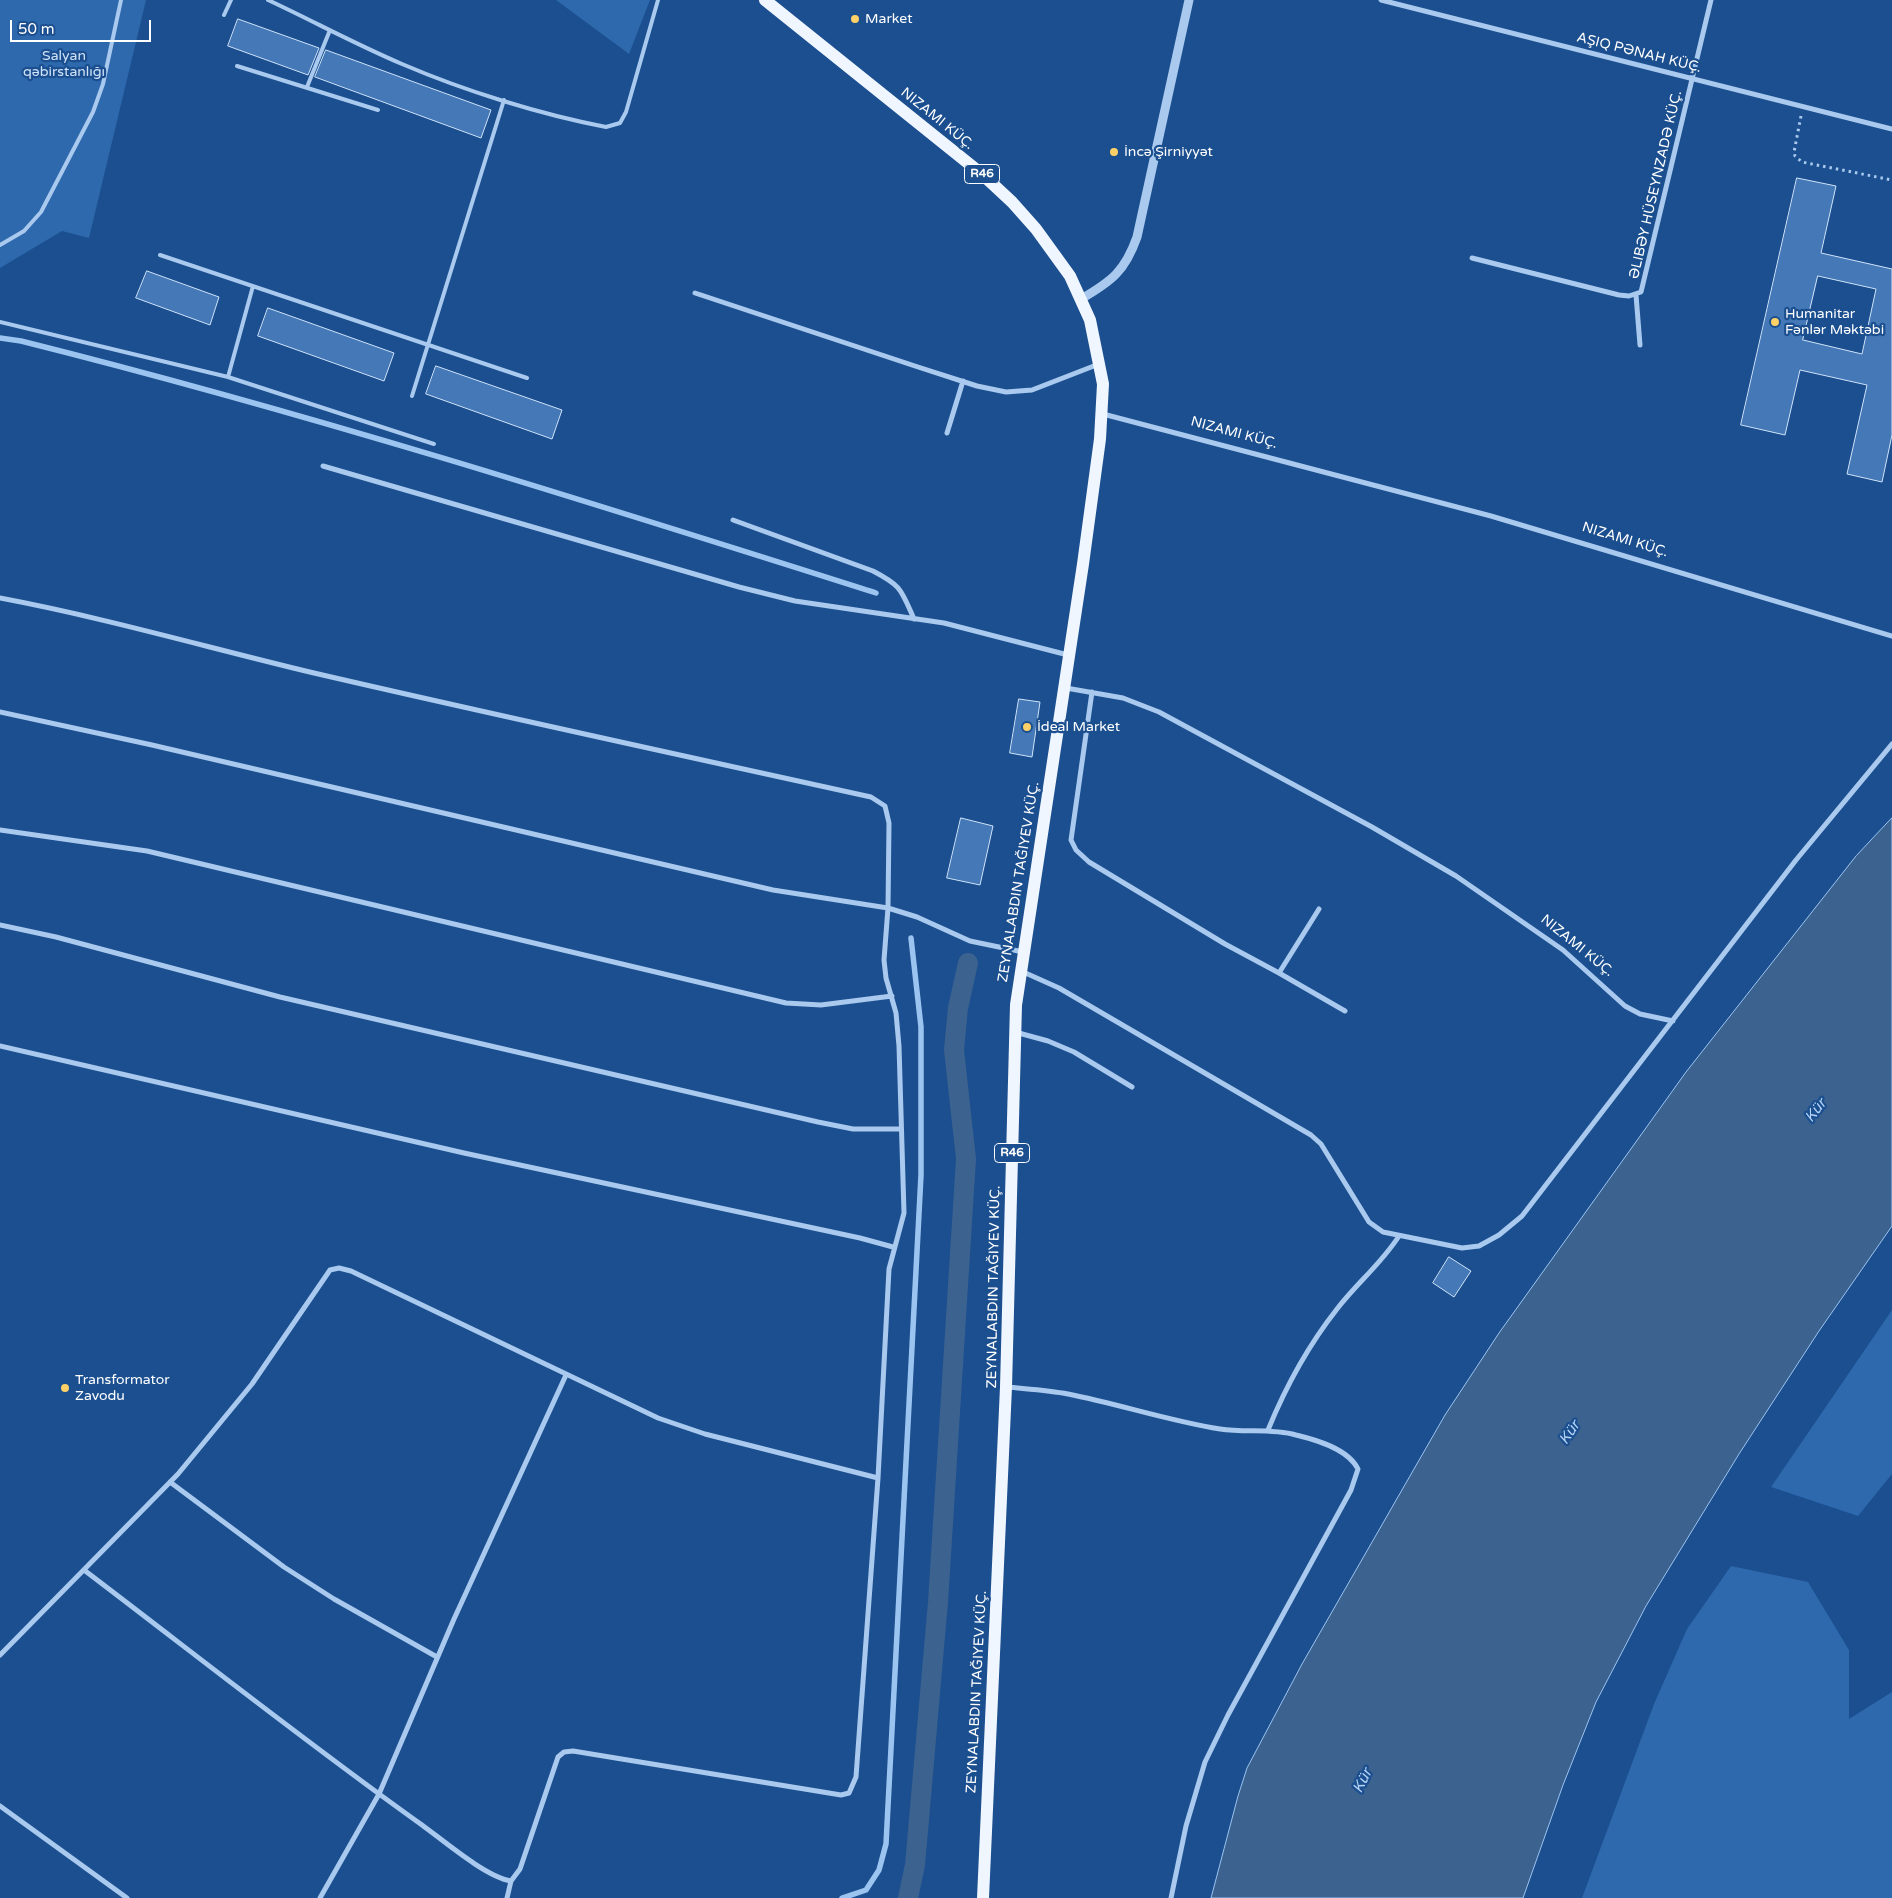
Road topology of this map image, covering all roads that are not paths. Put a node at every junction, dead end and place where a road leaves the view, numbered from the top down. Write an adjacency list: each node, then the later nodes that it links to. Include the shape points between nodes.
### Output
1 (121, 0): 17 (lane, via 93,112 41,212 24,231)
2 (231, 0): 9 (lane)
3 (268, 0): 10 (lane)
4 (658, 0): 14 (lane, via 620,123 597,126)
5 (765, 0): 23 (main road, NIZAMI KÜÇ. / R46, via 1005,195 1055,254)
6 (1189, 0): 23 (street, via 1130,256 1109,283)
7 (1381, 0): 12 (street)
8 (1711, 0): 12 (street, ƏLIBƏY HÜSEYNZADƏ KÜÇ.)
9 (224, 16)
10 (330, 30): 13 (lane); 14 (lane, via 409,67)
11 (237, 66): 13 (lane)
12 (1693, 77): 16 (street); 22 (street, ƏLIBƏY HÜSEYNZADƏ KÜÇ., via 1643,287)
13 (308, 87): 15 (lane)
14 (504, 100): 25 (lane)
15 (378, 110)
16 (1892, 129)
17 (0, 245)
18 (160, 254): 20 (lane)
19 (1472, 258): 22 (street, ƏLIBƏY HÜSEYNZADƏ KÜÇ., via 1619,295)
20 (252, 286): 25 (lane); 28 (lane)
21 (695, 293): 30 (street)
22 (1636, 295): 26 (street)
23 (1082, 299): 27 (main road, NIZAMI KÜÇ. / R46)
24 (0, 322): 28 (lane)
25 (428, 345): 29 (lane); 31 (lane)
26 (1640, 345)
27 (1100, 363): 30 (street, via 1032,390 1006,392); 32 (main road, NIZAMI KÜÇ. / R46)
28 (228, 377): 34 (lane)
29 (527, 378)
30 (963, 381): 33 (street)
31 (412, 396)
32 (1102, 413): 39 (street, NIZAMI KÜÇ., via 1491,516); 40 (main road, R46)
33 (947, 433)
34 (434, 444)
35 (323, 466): 38 (street, via 739,587 794,601)
36 (734, 520): 38 (street, via 888,580 900,589)
37 (0, 598): 46 (street, via 65,610 445,704 871,797 885,806 890,823)
38 (914, 619): 40 (street, via 944,623)
39 (1892, 636)
40 (1070, 655): 41 (main road, R46)
41 (1065, 688): 42 (street, NIZAMI KÜÇ.); 49 (main road, R46)
42 (1092, 692): 51 (street, via 1071,840 1076,850 1089,862 1225,944); 54 (street, NIZAMI KÜÇ., via 1123,698 1159,712 1372,827 1456,876 1563,950 1625,1006 1640,1014)
43 (0, 712): 46 (street, via 773,890)
44 (1892, 744): 54 (street, via 1796,860)
45 (0, 830): 52 (street, via 147,851 786,1003 821,1005)
46 (888, 908): 49 (street, via 917,916 970,941); 52 (street, via 884,960)
47 (1319, 909): 51 (street)
48 (0, 925): 58 (street, via 65,939 271,995 808,1120 853,1129)
49 (1023, 952): 50 (main road, R46)
50 (1020, 971): 55 (main road, R46); 59 (street, via 1060,988 1311,1135 1321,1144 1369,1222 1382,1232)
51 (1280, 972): 53 (street)
52 (892, 996): 58 (street, via 899,1046)
53 (1345, 1011)
54 (1673, 1021): 59 (street, via 1522,1216 1499,1235 1479,1246 1462,1248)
55 (1015, 1032): 57 (street, via 1074,1052); 62 (main road, R46)
56 (0, 1046): 60 (street)
57 (1132, 1087)
58 (902, 1128): 60 (street, via 904,1213)
59 (1399, 1236): 63 (street, via 1385,1258 1338,1308 1306,1353 1284,1391)
60 (893, 1247): 64 (street, via 889,1268)
61 (566, 1375): 64 (street, via 658,1418 705,1434); 65 (street, via 351,1271 330,1270 252,1384); 68 (street)
62 (1006, 1387): 63 (street, via 1065,1393 1223,1430); 75 (main road, R46)
63 (1268, 1430): 76 (street, via 1297,1435 1339,1451 1354,1461 1358,1469 1351,1490 1205,1762 1186,1826)
64 (878, 1478): 71 (street, via 856,1777 849,1793 841,1795 564,1752 558,1757 520,1869)
65 (170, 1482): 66 (street); 68 (street, via 284,1567)
66 (84, 1570): 67 (street); 69 (street)
67 (0, 1655)
68 (437, 1658): 69 (street)
69 (379, 1794): 71 (street, via 483,1868); 73 (street)
70 (0, 1806): 72 (street)
71 (511, 1881): 74 (street)
72 (126, 1898)
73 (320, 1898)
74 (507, 1898)
75 (983, 1898)
76 (1171, 1898)

